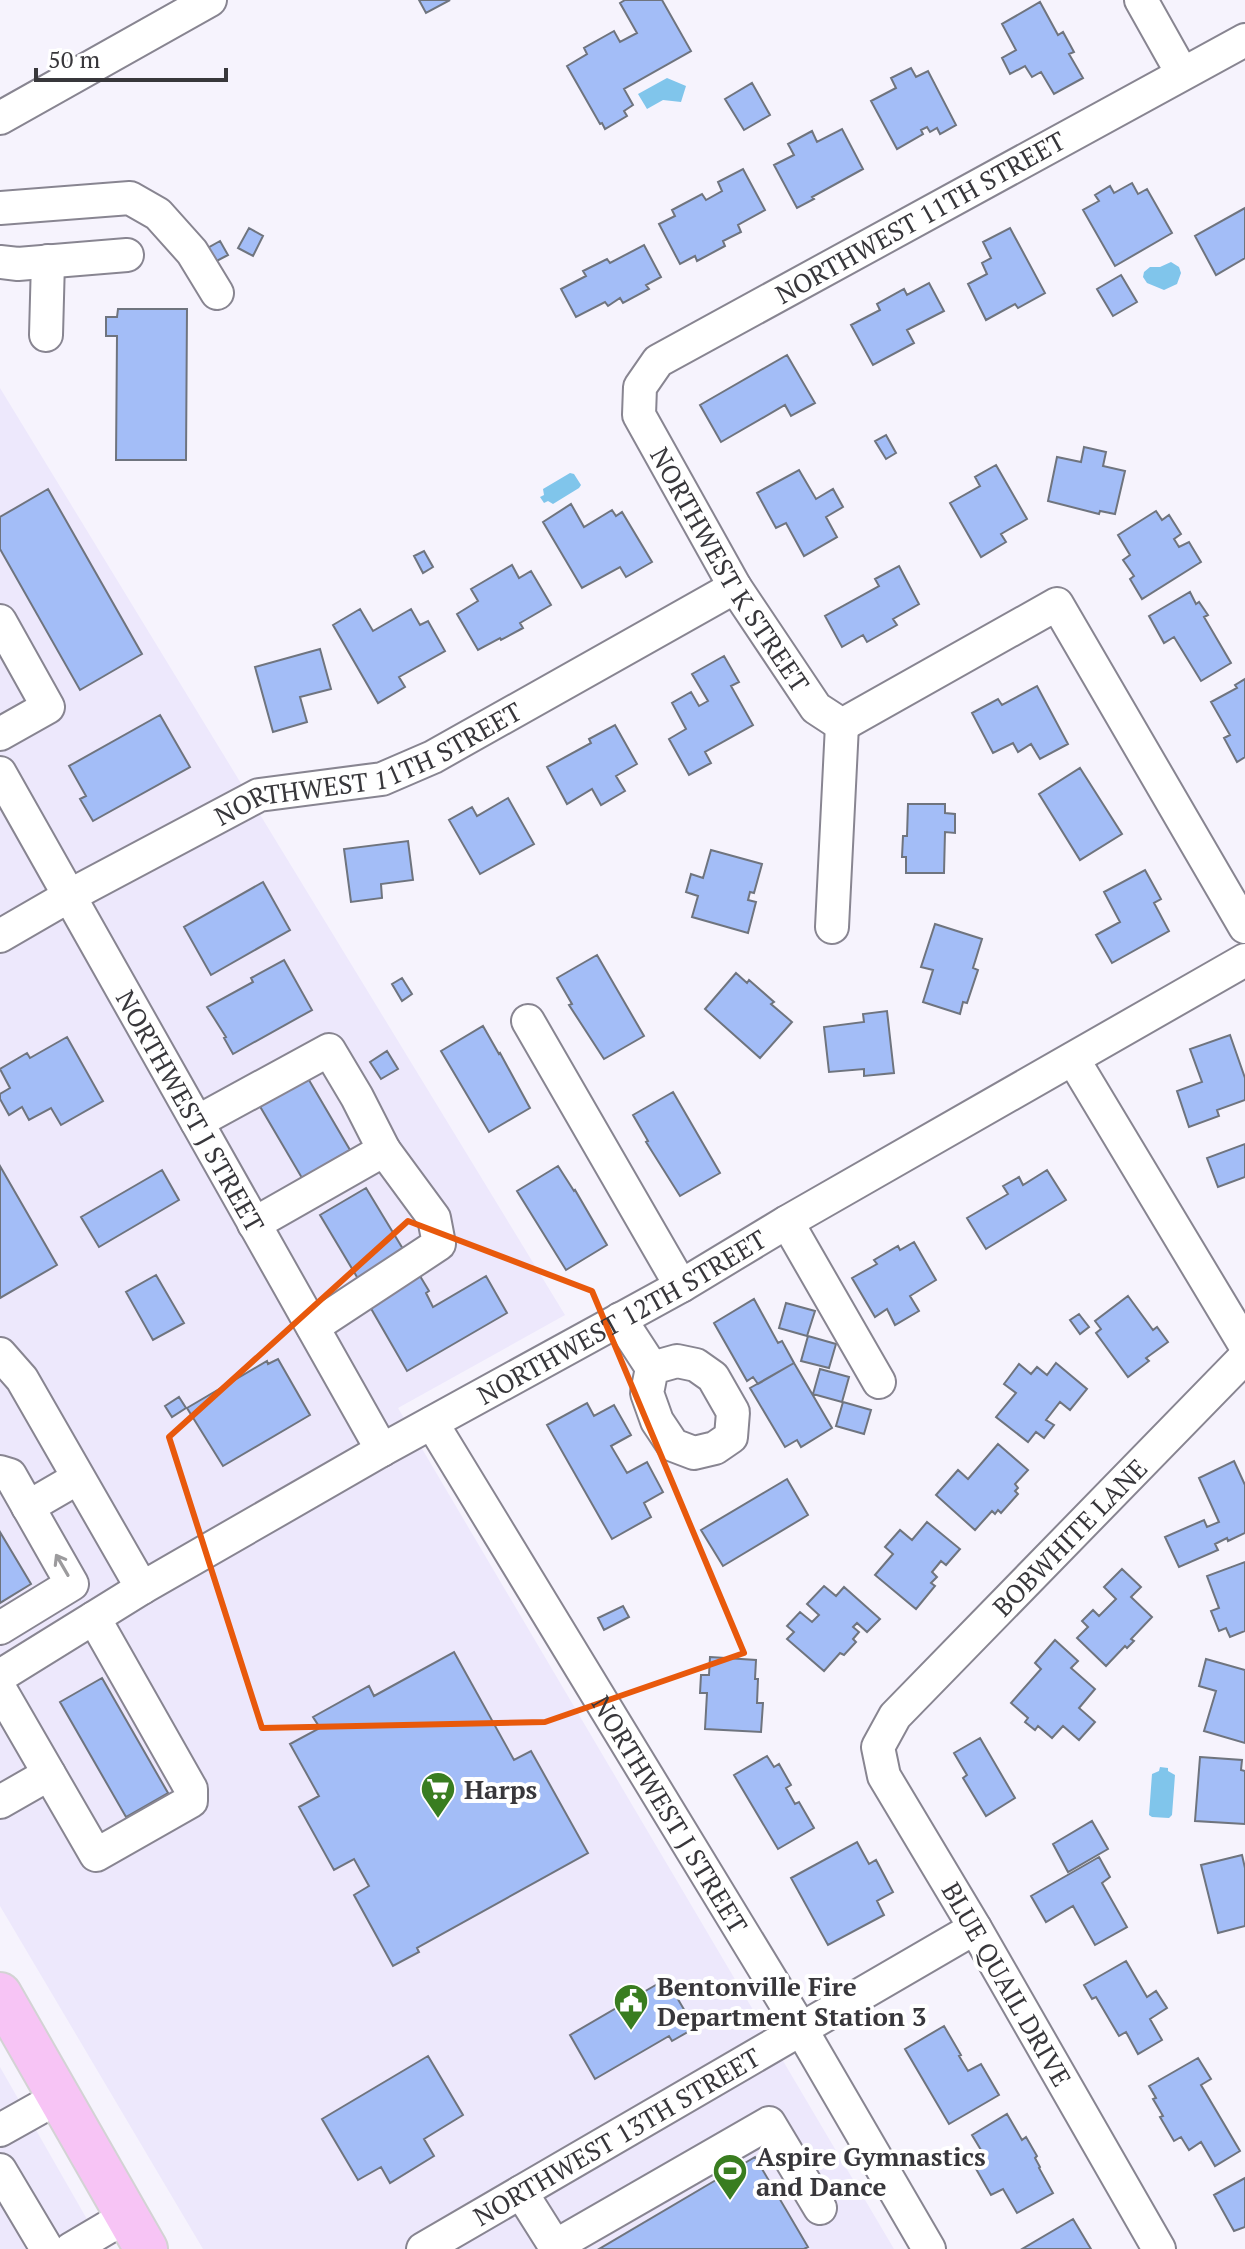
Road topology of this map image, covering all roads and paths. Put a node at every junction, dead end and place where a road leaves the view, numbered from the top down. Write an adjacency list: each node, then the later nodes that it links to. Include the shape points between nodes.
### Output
1 (210, 0): 5 (street)
2 (1141, 0): 4 (street)
3 (1245, 40): 4 (street, NORTHWEST 11TH STREET)
4 (1182, 73): 12 (street, NORTHWEST 11TH STREET)
5 (0, 118)
6 (0, 208): 10 (street, via 130,198 158,214 192,252)
7 (127, 255): 8 (street)
8 (48, 261): 9 (street); 11 (street)
9 (0, 262)
10 (217, 293)
11 (46, 335)
12 (658, 361): 13 (street, NORTHWEST K STREET, via 640,387 639,415)
13 (735, 587): 15 (street, NORTHWEST K STREET, via 816,708); 18 (street, NORTHWEST 11TH STREET, via 433,757 382,779 259,795)
14 (0, 621): 16 (street, via 48,707)
15 (842, 725): 19 (street); 20 (street, via 1057,604)
16 (0, 734)
17 (0, 773): 18 (street, NORTHWEST J STREET)
18 (69, 896): 21 (street, NORTHWEST 11TH STREET); 25 (street, NORTHWEST J STREET)
19 (832, 927)
20 (1245, 927)
21 (0, 936)
22 (1245, 960): 24 (street, NORTHWEST 12TH STREET)
23 (528, 1021): 29 (street)
24 (1073, 1059): 27 (street, NORTHWEST 12TH STREET); 32 (street)
25 (197, 1122): 26 (street, via 329,1050); 28 (street, NORTHWEST J STREET)
26 (384, 1150): 28 (street); 31 (street, via 434,1218 439,1244)
27 (787, 1222): 29 (street, NORTHWEST 12TH STREET); 36 (street)
28 (254, 1224): 31 (street, NORTHWEST J STREET)
29 (681, 1286): 30 (street, NORTHWEST 12TH STREET)
30 (620, 1319): 35 (street); 38 (street, NORTHWEST 12TH STREET)
31 (313, 1327): 39 (street, NORTHWEST J STREET)
32 (1245, 1345)
33 (0, 1354): 37 (street)
34 (1245, 1357): 48 (street, BOBWHITE LANE)
35 (652, 1368)
36 (879, 1382)
37 (11, 1385): 41 (street)
38 (432, 1423): 39 (street, NORTHWEST 12TH STREET); 53 (street, NORTHWEST J STREET)
39 (382, 1450): 43 (street, NORTHWEST 12TH STREET)
40 (0, 1472): 42 (street, via 10,1475)
41 (78, 1478): 42 (street); 43 (street)
42 (28, 1507): 45 (street, one-way to 42, via 72,1584)
43 (142, 1588): 44 (street, NORTHWEST 12TH STREET)
44 (94, 1618): 46 (street, NORTHWEST 12TH STREET); 49 (street, via 191,1789 191,1801 96,1855)
45 (0, 1628)
46 (0, 1676)
47 (0, 1689): 49 (street)
48 (895, 1716): 51 (street, BLUE QUAIL DRIVE, via 878,1747 884,1776)
49 (49, 1774): 50 (street)
50 (0, 1802)
51 (975, 1928): 53 (street, NORTHWEST 13TH STREET); 65 (street, BLUE QUAIL DRIVE)
52 (0, 1994): 54 (main road)
53 (801, 2029): 57 (street, NORTHWEST 13TH STREET); 64 (street, NORTHWEST J STREET)
54 (59, 2097): 55 (street); 59 (main road)
55 (0, 2130)
56 (0, 2170): 61 (street)
57 (521, 2192): 60 (street); 63 (street, NORTHWEST 13TH STREET)
58 (820, 2208): 60 (street, via 769,2123)
59 (137, 2233): 62 (street)
60 (555, 2248)
61 (47, 2249)
62 (71, 2249)
63 (423, 2249)
64 (929, 2249)
65 (1159, 2249)

